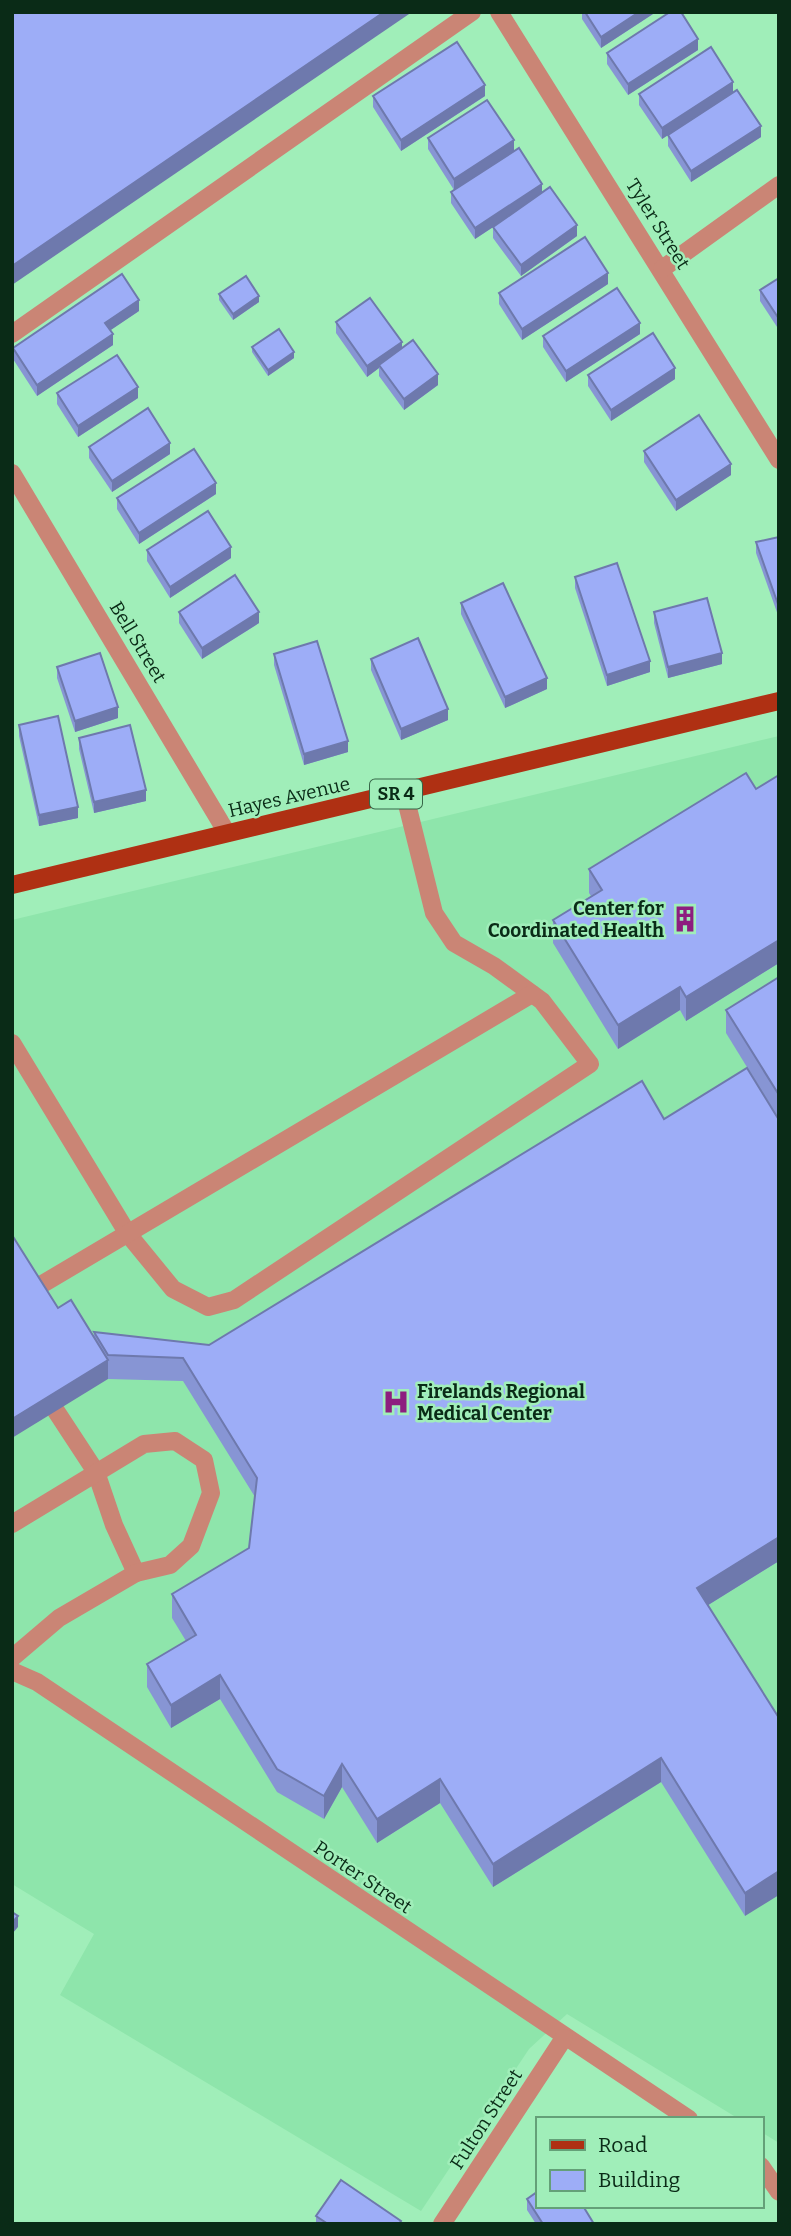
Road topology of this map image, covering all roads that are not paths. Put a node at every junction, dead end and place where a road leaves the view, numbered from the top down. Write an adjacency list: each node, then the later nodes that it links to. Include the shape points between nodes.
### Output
1 (472, 12): 5 (street)
2 (499, 12): 4 (street, Tyler Street)
3 (779, 185): 4 (street)
4 (662, 269): 6 (street, Tyler Street)
5 (12, 334)
6 (779, 460)
7 (12, 473): 10 (street, Bell Street)
8 (779, 702): 9 (main road, Hayes Avenue / SR 4)
9 (404, 792): 10 (main road, Hayes Avenue / SR 4); 12 (street, via 435,913 454,943)
10 (227, 833): 11 (main road, Hayes Avenue / SR 4)
11 (12, 885)
12 (532, 994): 14 (street); 14 (street, via 558,1020 590,1065 234,1300 208,1307 173,1289)
13 (12, 1043): 14 (street)
14 (128, 1234): 15 (street)
15 (34, 1290)
16 (56, 1411): 17 (street)
17 (96, 1472): 18 (street); 19 (street); 19 (street, via 144,1444 175,1441 204,1460 211,1493 191,1546 170,1565)
18 (12, 1524)
19 (136, 1573): 20 (street, via 60,1618)
20 (12, 1658)
21 (12, 1671): 22 (street, Porter Street, via 37,1682)
22 (564, 2038): 23 (street, Porter Street); 26 (street, Fulton Street)
23 (686, 2117)
24 (763, 2167): 25 (street)
25 (779, 2192)
26 (442, 2224)

